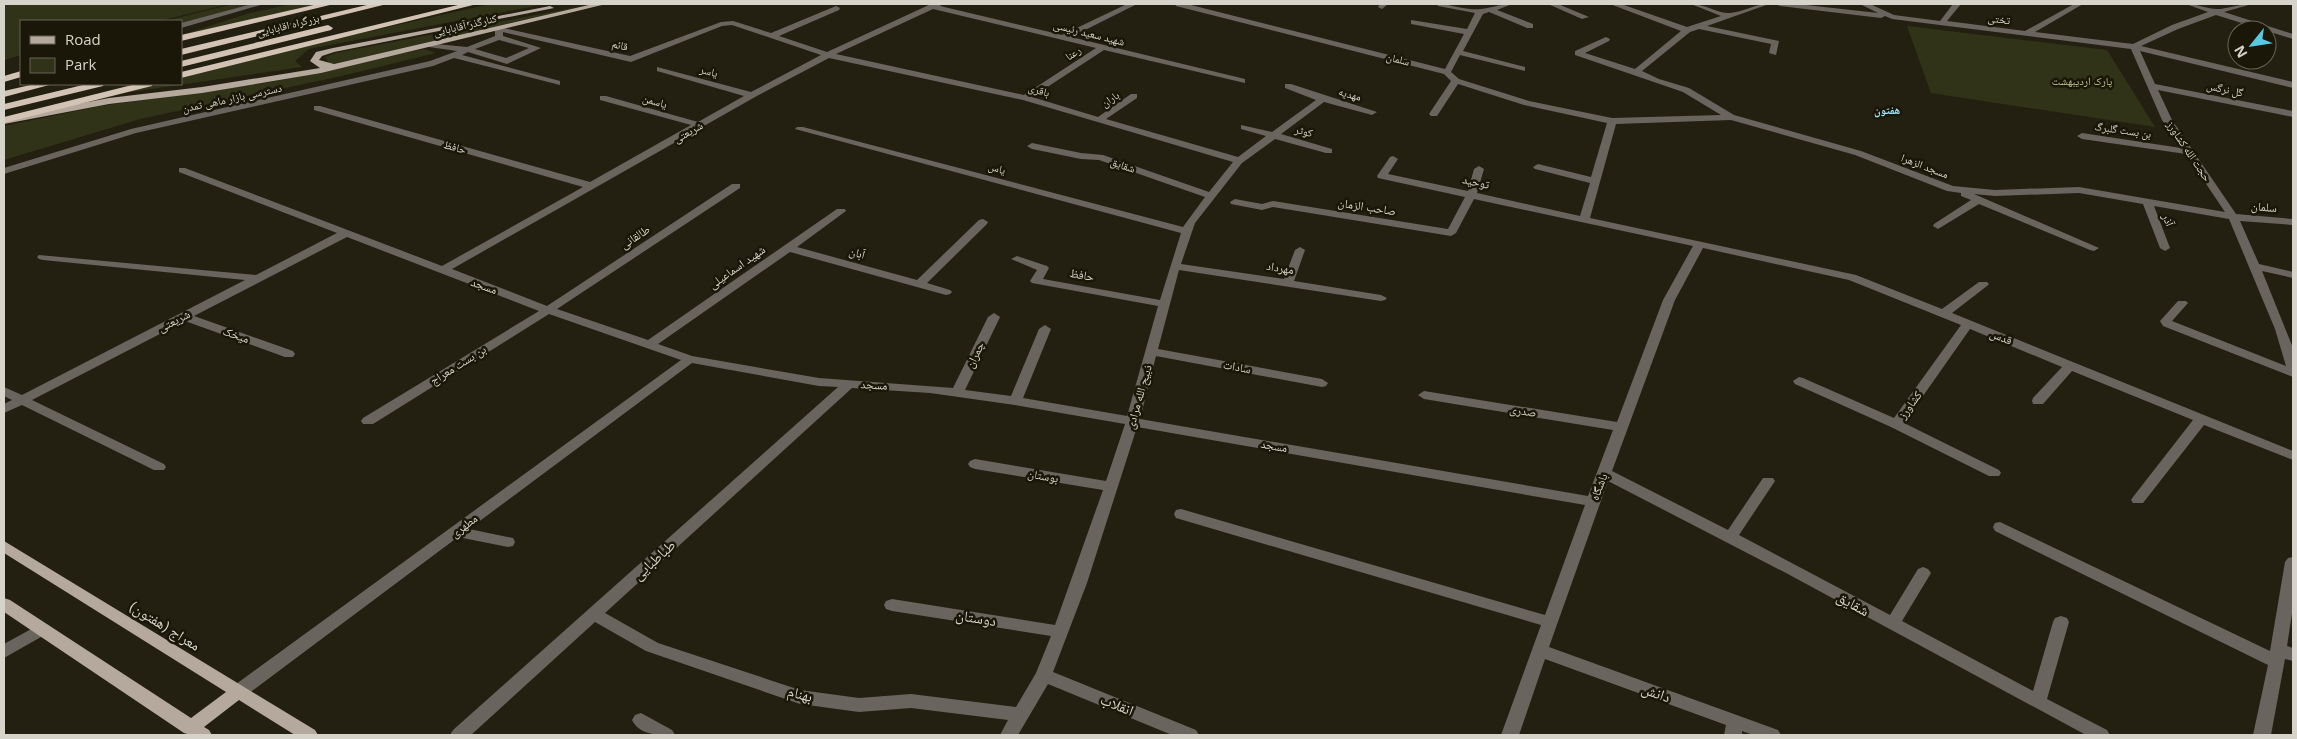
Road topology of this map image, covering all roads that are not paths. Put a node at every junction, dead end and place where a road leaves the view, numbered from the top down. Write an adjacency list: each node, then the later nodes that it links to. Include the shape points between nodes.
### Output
1 (260, 4): 34 (street)
2 (329, 4): 43 (highway)
3 (382, 4): 50 (highway, بزرگراه اقابابایی)
4 (429, 4): 25 (highway)
5 (472, 4): 62 (highway)
6 (577, 4): 56 (main road, via 333,50 319,54 314,61)
7 (602, 4): 39 (main road, کنارگذر آقابابایی)
8 (932, 4): 44 (street, شهید سعید رئیسی); 54 (street, شریعتی)
9 (1133, 4): 44 (street)
10 (1179, 4): 59 (street, سلمان)
11 (1441, 4): 27 (street)
12 (1508, 4): 24 (street)
13 (1552, 4): 29 (street)
14 (1614, 4): 37 (street)
15 (1695, 4): 30 (street)
16 (1765, 4): 30 (street)
17 (1780, 4): 31 (street)
18 (1864, 4): 31 (street, تختی)
19 (1956, 4): 33 (street)
20 (2079, 4): 40 (street)
21 (2190, 4): 26 (street)
22 (2248, 4): 26 (street)
23 (836, 8): 41 (street)
24 (1489, 9): 27 (street); 35 (street)
25 (403, 10)
26 (2213, 11): 42 (street); 48 (street)
27 (1480, 12): 38 (street)
28 (386, 14): 55 (highway, بزرگراه اقابابایی)
29 (1585, 16)
30 (1729, 16): 36 (street)
31 (1892, 17): 33 (street, تختی)
32 (1414, 22): 38 (street)
33 (1942, 23): 40 (street, تختی)
34 (182, 26)
35 (1530, 26)
36 (1698, 26): 37 (street); 52 (street, via 1776,42)
37 (1687, 30): 60 (street)
38 (1469, 32): 51 (street)
39 (499, 33): 41 (street, قائم, via 631,59 721,24 733,23); 46 (main road, کنارگذر آقابابایی); 49 (street, دسترسی بازار ماهی تمدن); 49 (street, via 537,48 507,61)
40 (2028, 33): 48 (street, تختی)
41 (772, 36): 54 (street)
42 (2293, 37)
43 (182, 38)
44 (1063, 38): 47 (street, شهید سعید رئیسی)
45 (1606, 39): 60 (street, via 1578,53)
46 (430, 45): 49 (street); 56 (main road, کنارگذر آقابابایی)
47 (1103, 47): 64 (street, شهید سعید رئیسی); 77 (street, رعنا)
48 (2134, 47): 70 (street, تختی); 72 (street, حجت الله کشاورز)
49 (465, 49): 53 (street, دسترسی بازار ماهی تمدن)
50 (182, 52)
51 (1458, 52): 58 (street); 59 (street)
52 (1773, 53)
53 (454, 55): 66 (street); 101 (street, دسترسی بازار ماهی تمدن, via 390,74 134,131)
54 (828, 55): 74 (street, شریعتی); 77 (street, باقری)
55 (182, 64)
56 (334, 66): 85 (main road, کنارگذر آقابابایی)
57 (660, 69): 74 (street, یاسر)
58 (1522, 69)
59 (1447, 72): 65 (street)
60 (1637, 72): 84 (street, via 1686,90)
61 (20, 74): 63 (highway)
62 (182, 75)
63 (4, 79)
64 (1242, 81)
65 (1456, 81): 82 (street); 87 (street, via 1527,103)
66 (557, 83)
67 (44, 85): 73 (highway)
68 (95, 85): 79 (highway)
69 (144, 85): 85 (highway)
70 (2293, 85)
71 (1288, 86): 78 (street, مهدیه)
72 (2152, 86): 83 (street, گل نرگس); 95 (street, حجت الله کشاورز, via 2167,120)
73 (4, 94)
74 (752, 95): 88 (street, شریعتی)
75 (1134, 96): 86 (street, باران)
76 (604, 98): 88 (street, یاسمن)
77 (1025, 98): 86 (street, باقری)
78 (1322, 99): 81 (street, مهدیه); 91 (street, ذبیح الله مرادی)
79 (4, 107)
80 (317, 108): 103 (street, حافظ)
81 (1372, 112)
82 (1434, 114)
83 (2293, 114)
84 (1731, 117): 87 (street, مسجد الزهرا); 105 (street, مسجد الزهرا, via 1858,153)
85 (4, 120)
86 (1099, 120): 97 (street, باقری)
87 (1612, 121): 102 (street)
88 (700, 126): 103 (street, شریعتی)
89 (1244, 127): 91 (street, کوثر)
90 (800, 129): 117 (street, یاس)
91 (1273, 136): 94 (street, کوثر); 97 (street, ذبیح الله مرادی)
92 (2082, 136): 95 (street, بن بست گلبرگ)
93 (1032, 146): 107 (street, شقایق, via 1100,157)
94 (1329, 151)
95 (2189, 152): 112 (street, حجت الله کشاورز)
96 (1393, 159): 106 (street, توحید, via 1382,176)
97 (1240, 161): 107 (street, ذبیح الله مرادی)
98 (1538, 166): 102 (street)
99 (1479, 169): 106 (street)
100 (182, 170): 118 (street, مسجد)
101 (4, 171)
102 (1596, 181): 113 (street)
103 (592, 186): 128 (street, شریعتی)
104 (736, 186): 138 (street, طالقانی)
105 (1951, 189): 108 (street); 109 (street, مسجد الزهرا, via 1995,193 2079,190)
106 (1472, 194): 110 (street, صاحب الزمان, via 1451,233 1273,204 1262,207); 113 (street, توحید)
107 (1211, 196): 117 (street, ذبیح الله مرادی, via 1190,222)
108 (1978, 200): 116 (street); 121 (street)
109 (2147, 201): 112 (street, مسجد الزهرا); 122 (street, آذر)
110 (1235, 202)
111 (842, 211): 120 (street, شهید اسماعیلی)
112 (2233, 217): 115 (street, سلمان); 127 (street, حجت الله کشاورز)
113 (1585, 218): 119 (street, توحید)
114 (983, 222): 133 (street)
115 (2293, 222)
116 (1938, 226)
117 (1187, 231): 126 (street, ذبیح الله مرادی)
118 (344, 234): 128 (street, مسجد); 130 (street, شریعتی)
119 (1700, 243): 139 (street, قدس, via 1852,277); 167 (street, باشگاه, via 1669,300)
120 (788, 248): 133 (street, آبان); 146 (street, شهید اسماعیلی)
121 (2094, 248)
122 (2165, 248)
123 (1300, 250): 131 (street)
124 (43, 257): 130 (street)
125 (1017, 259): 137 (street, حافظ, via 1043,268 1036,281)
126 (1175, 266): 131 (street, مهرداد); 137 (street, ذبیح الله مرادی)
127 (2254, 266): 129 (street); 143 (street, حجت الله کشاورز)
128 (442, 270): 138 (street, مسجد)
129 (2293, 276)
130 (257, 278): 140 (street, شریعتی)
131 (1288, 283): 135 (street, مهرداد)
132 (1983, 284): 139 (street)
133 (919, 285): 134 (street, آبان)
134 (946, 292)
135 (1381, 298)
136 (2182, 303): 152 (street, via 2166,321 2167,324)
137 (1164, 304): 147 (street, ذبیح الله مرادی)
138 (548, 310): 146 (street, مسجد); 165 (street, بن بست معراج)
139 (1944, 314): 142 (street, قدس)
140 (183, 316): 148 (street, میخک); 159 (street, شریعتی)
141 (994, 317): 157 (street, چمران)
142 (1968, 324): 150 (street, قدس); 166 (street, کشاورز)
143 (2280, 329): 145 (street); 151 (street, حجت الله کشاورز)
144 (1045, 330): 160 (street)
145 (2293, 333)
146 (649, 345): 149 (street, مسجد)
147 (1152, 351): 154 (street, سادات); 164 (street, ذبیح الله مرادی)
148 (289, 354)
149 (690, 359): 155 (street, مسجد, via 819,382); 179 (street, مطهری)
150 (2070, 366): 161 (street); 163 (street, قدس)
151 (2293, 367)
152 (2293, 373)
153 (1799, 381): 166 (street, کشاورز)
154 (1322, 383)
155 (849, 384): 157 (street, مسجد, via 930,388); 187 (street, طباطبایی)
156 (4, 391): 159 (street)
157 (957, 393): 160 (street, مسجد)
158 (1424, 395): 167 (street, صدری)
159 (22, 400): 162 (street, شریعتی); 170 (street)
160 (1015, 401): 164 (street, مسجد)
161 (2038, 401)
162 (4, 409)
163 (2201, 419): 168 (street, قدس); 175 (street)
164 (1133, 420): 174 (street, ذبیح الله مرادی); 176 (street, مسجد)
165 (368, 421)
166 (1896, 424): 171 (street)
167 (1622, 427): 172 (street, باشگاه)
168 (2293, 456)
169 (975, 464): 174 (street, بوستان)
170 (159, 467)
171 (1994, 473)
172 (1604, 474): 176 (street, باشگاه); 180 (street, شقایق)
173 (1768, 481): 180 (street)
174 (1111, 487): 192 (street, ذبیح الله مرادی)
175 (2138, 500)
176 (1593, 502): 188 (street, باشگاه)
177 (1181, 514): 188 (street)
178 (2000, 527): 195 (street)
179 (457, 532): 181 (street); 197 (street, مطهری)
180 (1731, 536): 190 (street, شقایق)
181 (508, 542)
182 (4, 546): 197 (main road, معراج (هفتون))
183 (2293, 562): 195 (street)
184 (1923, 573): 190 (street)
185 (4, 604): 191 (main road)
186 (892, 605): 192 (street, دوستان)
187 (594, 614): 199 (street, بهنام, via 652,647 800,697 859,704 911,700); 204 (street, طباطبایی)
188 (1550, 622): 193 (street, باشگاه)
189 (2061, 622): 198 (street)
190 (1892, 625): 198 (street, شقایق)
191 (42, 629): 194 (street); 202 (main road)
192 (1061, 632): 196 (street, ذبیح الله مرادی)
193 (1540, 650): 201 (street, دانش); 208 (street, باشگاه)
194 (4, 652)
195 (2283, 656): 211 (street)
196 (1044, 676): 199 (street, ذبیح الله مرادی); 207 (street, انقلاب)
197 (238, 692): 202 (main road); 203 (main road, معراج (هفتون))
198 (2038, 702): 210 (street, شقایق)
199 (1021, 715): 206 (street, ذبیح الله مرادی)
200 (641, 720): 205 (street)
201 (1734, 728): 209 (street, دانش)
202 (196, 731)
203 (309, 735)
204 (459, 735)
205 (666, 735)
206 (1009, 735)
207 (1190, 735)
208 (1510, 735)
209 (1772, 735)
210 (2101, 735)
211 (2262, 735)

